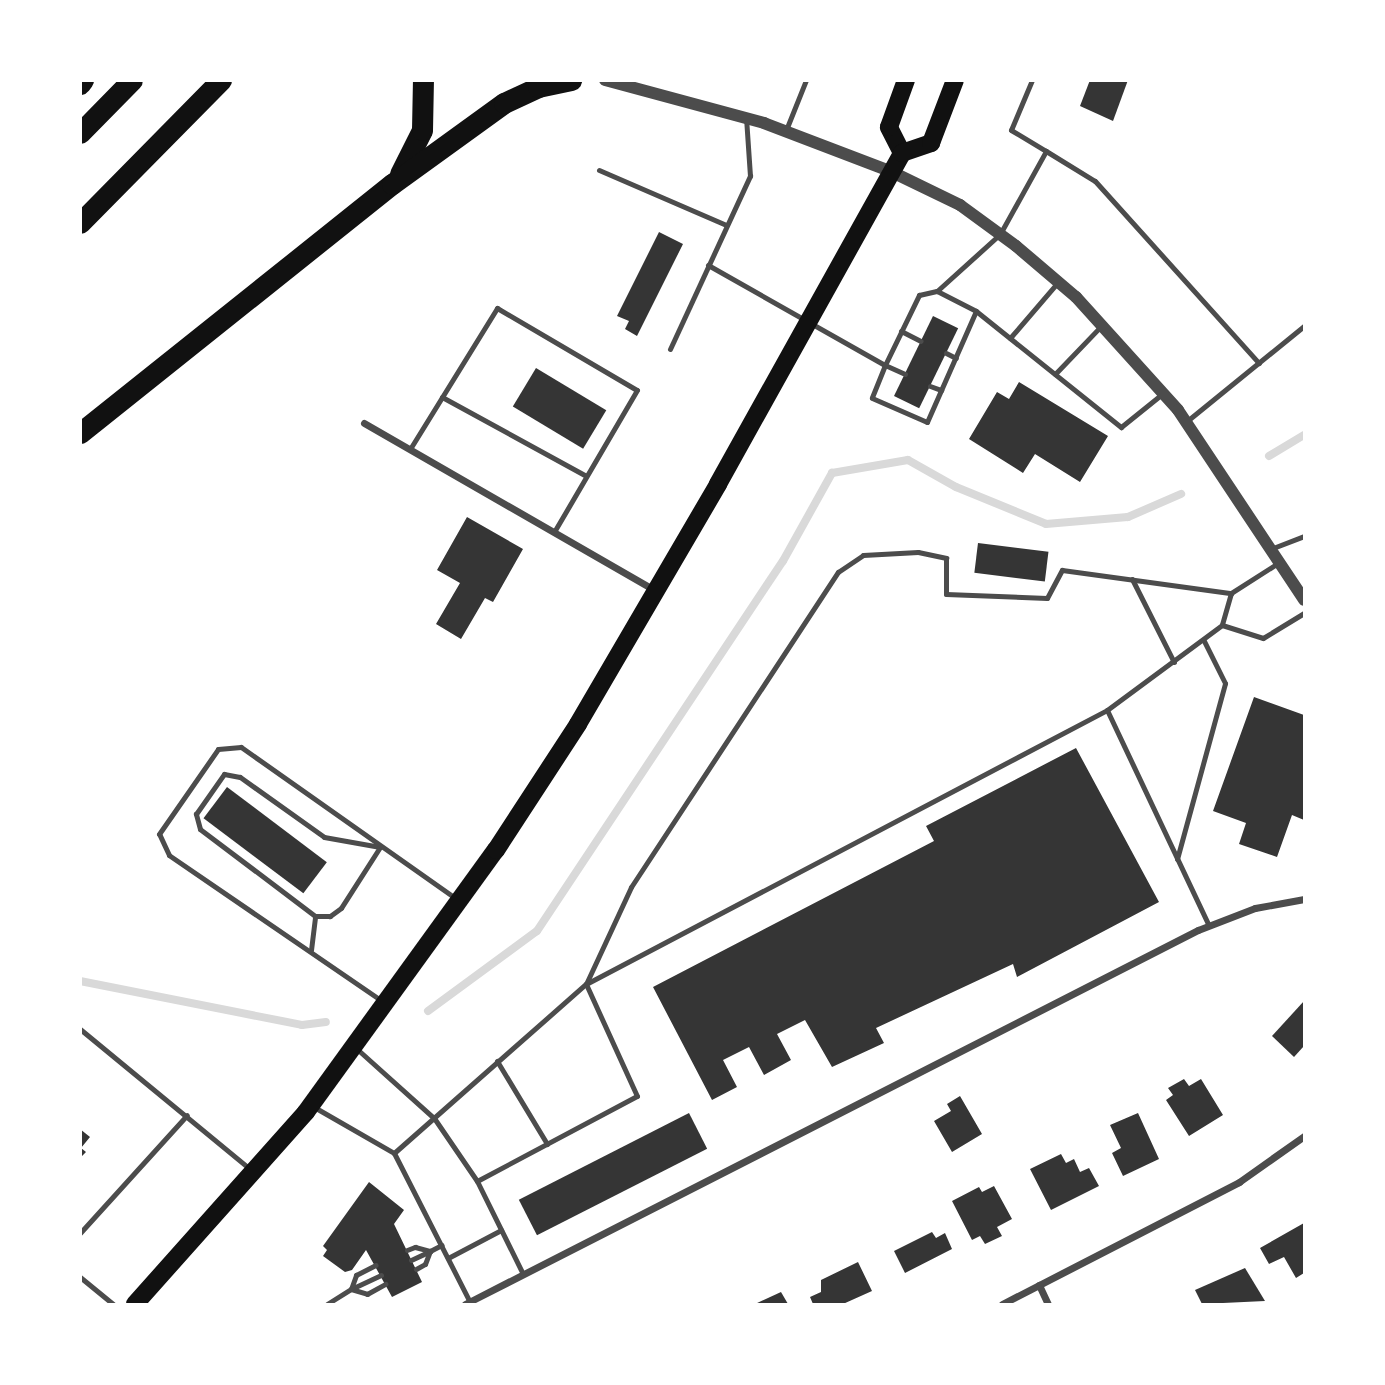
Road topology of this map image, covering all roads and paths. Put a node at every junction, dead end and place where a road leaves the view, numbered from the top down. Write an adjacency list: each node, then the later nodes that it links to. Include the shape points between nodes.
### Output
1 (221, 80): 18 (highway)
2 (423, 80): 17 (highway, via 422,130 413,155)
3 (571, 80): 17 (highway, via 538,87 504,103)
4 (605, 80): 10 (street)
5 (806, 80): 11 (lane)
6 (906, 80): 14 (main road, via 889,127)
7 (955, 80): 14 (main road, via 931,143)
8 (1032, 80): 13 (lane, via 1012,130)
9 (126, 86): 12 (highway)
10 (746, 118): 11 (street); 19 (lane, via 750,176)
11 (786, 130): 16 (street)
12 (80, 133)
13 (1046, 151): 20 (lane); 34 (lane, via 1095,181)
14 (902, 153): 16 (main road)
15 (598, 170): 19 (lane)
16 (892, 172): 20 (street, via 960,205); 25 (main road)
17 (392, 184): 44 (highway)
18 (80, 223)
19 (726, 225): 21 (lane)
20 (1000, 234): 22 (street); 23 (lane)
21 (708, 265): 25 (lane); 31 (lane)
22 (1058, 281): 26 (street); 29 (lane)
23 (937, 291): 24 (lane); 28 (lane, via 919,295)
24 (976, 311): 29 (lane); 33 (lane)
25 (810, 319): 35 (lane); 52 (main road)
26 (1102, 324): 37 (lane); 40 (street)
27 (1304, 326): 34 (lane)
28 (901, 331): 30 (lane); 35 (lane)
29 (1010, 338): 37 (lane)
30 (921, 341)
31 (670, 349)
32 (946, 353): 33 (lane)
33 (956, 358): 39 (lane)
34 (1259, 363): 42 (lane)
35 (886, 365): 36 (lane); 39 (lane, via 872,398 927,422)
36 (905, 374)
37 (1055, 374): 40 (lane, via 1121,427)
38 (930, 386): 39 (lane)
39 (941, 390)
40 (1164, 392): 42 (street)
41 (442, 397): 45 (lane); 46 (lane); 46 (lane, via 497,308 637,390)
42 (1187, 421): 49 (street)
43 (364, 423): 45 (street)
44 (80, 433)
45 (410, 449): 47 (street)
46 (586, 476): 47 (lane)
47 (554, 532): 52 (street)
48 (1304, 536): 49 (lane)
49 (1273, 548): 50 (street)
50 (1281, 561): 53 (lane); 54 (street)
51 (1132, 579): 53 (lane); 58 (lane); 67 (lane, via 1062,570 1047,598 946,594 947,558 918,552 863,555 838,572 631,887)
52 (654, 590): 63 (main road, via 578,724)
53 (1231, 593): 56 (lane)
54 (1304, 599)
55 (1304, 613): 56 (lane, via 1263,638)
56 (1222, 625): 57 (lane)
57 (1204, 641): 58 (lane); 61 (lane, via 1225,683)
58 (1174, 662): 59 (lane)
59 (1107, 710): 61 (lane); 67 (lane)
60 (380, 846): 63 (lane); 64 (lane, via 341,908 330,916); 64 (lane, via 324,837 240,777 224,774 196,814 200,829); 66 (lane, via 241,747 218,748 159,834 169,855)
61 (1177, 859): 65 (lane)
62 (1304, 899): 65 (street, via 1255,908)
63 (460, 902): 68 (main road)
64 (315, 916): 66 (lane)
65 (1209, 926): 89 (street)
66 (311, 950): 68 (lane)
67 (586, 984): 71 (lane); 76 (lane, via 637,1096)
68 (386, 1004): 70 (main road)
69 (80, 1029): 73 (lane)
70 (354, 1047): 72 (main road); 74 (lane)
71 (497, 1061): 74 (lane); 76 (lane)
72 (311, 1105): 77 (lane); 78 (main road)
73 (187, 1115): 78 (lane); 81 (lane)
74 (433, 1118): 77 (lane); 79 (lane)
75 (1304, 1136): 93 (street, via 1239,1182)
76 (547, 1144): 79 (lane)
77 (394, 1153): 82 (lane)
78 (252, 1171): 97 (main road)
79 (477, 1181): 80 (lane)
80 (501, 1230): 85 (lane); 89 (lane)
81 (80, 1233)
82 (442, 1245): 84 (lane); 85 (lane)
83 (407, 1251): 84 (lane, via 415,1247)
84 (430, 1251): 86 (lane); 88 (lane, via 425,1264)
85 (448, 1258): 95 (lane)
86 (411, 1260)
87 (376, 1265): 94 (lane, via 356,1275)
88 (416, 1269)
89 (523, 1274): 95 (street)
90 (381, 1275): 94 (lane)
91 (80, 1277): 96 (lane)
92 (385, 1284): 94 (lane, via 367,1294)
93 (1039, 1285): 99 (street); 100 (street)
94 (351, 1289): 98 (lane)
95 (467, 1303)
96 (113, 1304)
97 (135, 1304)
98 (327, 1304)
99 (1002, 1304)
100 (1048, 1304)

